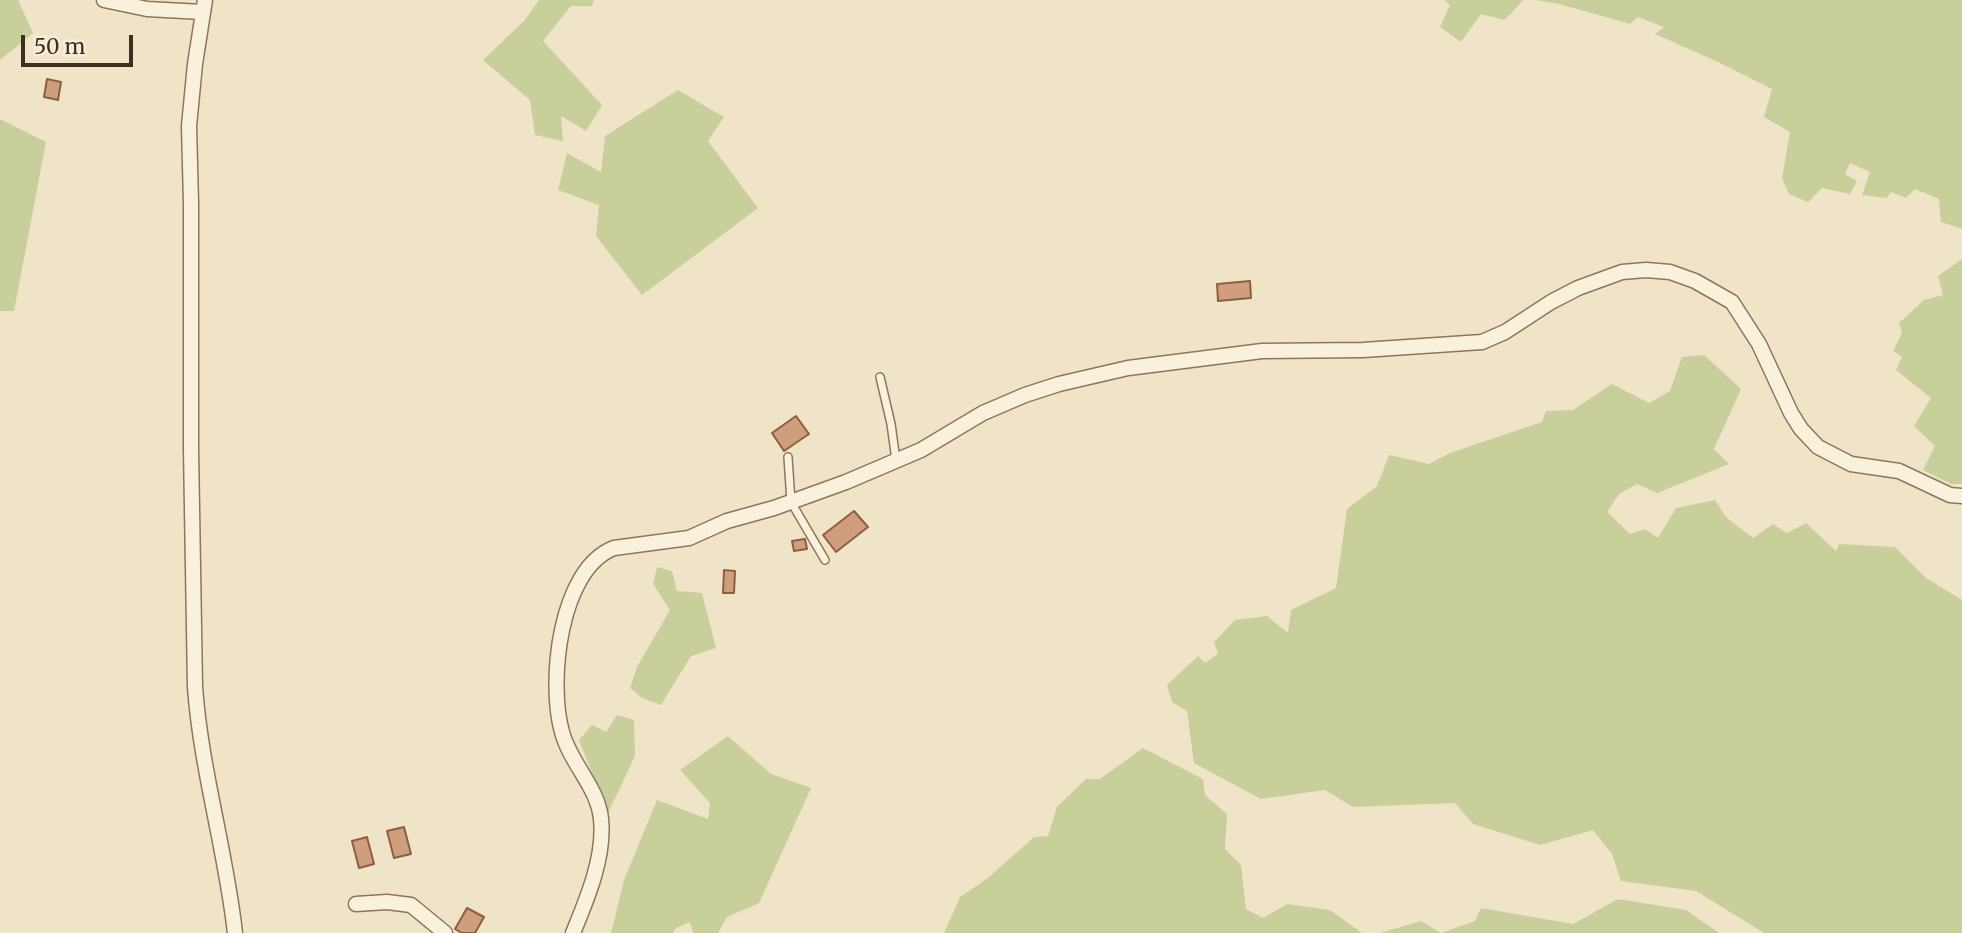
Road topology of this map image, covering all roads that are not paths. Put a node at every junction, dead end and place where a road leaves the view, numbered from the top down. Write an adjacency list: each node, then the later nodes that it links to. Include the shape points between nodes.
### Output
1 (104, 0): 2 (street, via 139,8)
2 (204, 6): 10 (street, via 191,96 189,149 195,687)
3 (880, 377): 5 (lane)
4 (788, 457): 7 (lane)
5 (896, 461): 6 (street, via 983,413 1059,384 1128,368 1262,351 1482,342 1578,288 1622,272 1658,270 1695,281 1732,302 1759,344 1791,413 1818,447 1851,464 1899,471); 7 (street)
6 (1962, 496)
7 (791, 502): 8 (lane); 12 (street, via 689,538 614,548 590,565 574,593 558,650 559,723 598,803 602,828 594,871)
8 (825, 559)
9 (356, 904): 11 (street, via 411,905)
10 (236, 933)
11 (445, 933)
12 (573, 933)

